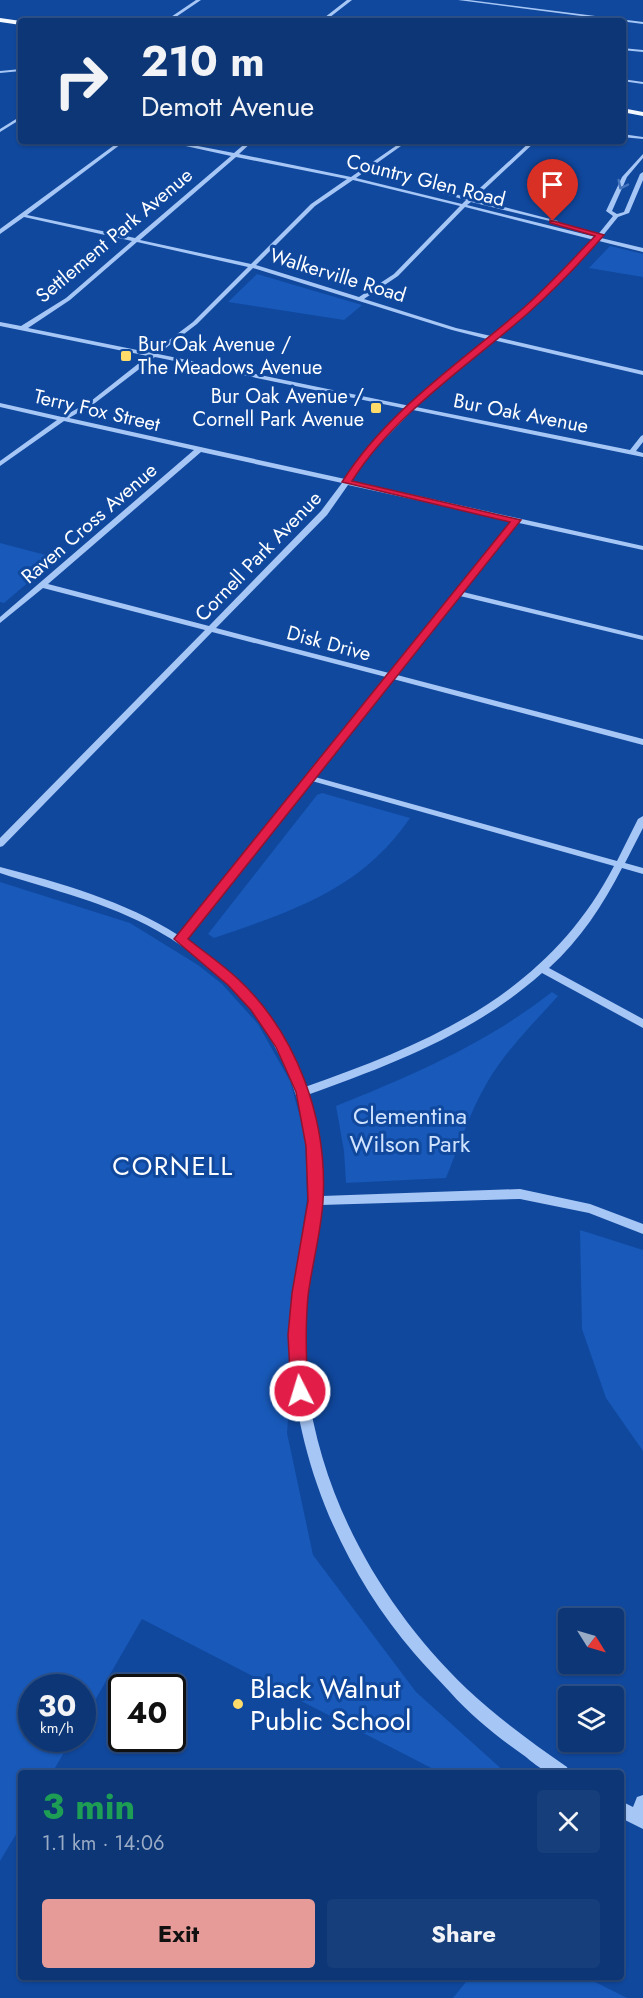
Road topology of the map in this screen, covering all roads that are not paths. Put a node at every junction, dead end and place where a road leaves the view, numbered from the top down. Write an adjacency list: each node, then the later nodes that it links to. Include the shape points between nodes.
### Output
1 (49, 0): 2 (street)
2 (60, 0)
3 (199, 0): 6 (street)
4 (350, 0): 7 (street)
5 (460, 0): 8 (street)
6 (172, 18)
7 (326, 18)
8 (603, 18)
9 (0, 20): 11 (main road)
10 (626, 21): 12 (street)
11 (18, 23)
12 (643, 23)
13 (626, 49): 14 (street)
14 (643, 51)
15 (18, 70): 16 (street)
16 (0, 72)
17 (626, 81): 18 (street)
18 (643, 83)
19 (626, 109): 21 (main road)
20 (626, 110): 22 (main road)
21 (643, 110)
22 (643, 114)
23 (18, 119): 24 (street)
24 (0, 131)
25 (626, 136): 26 (street)
26 (643, 138)
27 (119, 144): 43 (street)
28 (181, 144): 34 (street, Country Glen Road)
29 (212, 144): 33 (street, Country Glen Road)
30 (247, 144): 33 (street, Settlement Park Avenue)
31 (401, 144): 36 (street)
32 (531, 144): 41 (street)
33 (241, 149): 34 (street, Settlement Park Avenue); 36 (street, Country Glen Road)
34 (236, 154): 38 (street, Country Glen Road); 47 (street, Settlement Park Avenue)
35 (643, 155): 44 (street, one-way to 44, via 625,177 609,211)
36 (356, 173): 38 (street); 39 (street, Country Glen Road)
37 (643, 174): 44 (street, Cornell Park Avenue, via 626,213)
38 (351, 178): 42 (street, Country Glen Road); 50 (street, via 313,205)
39 (400, 182)
40 (431, 190): 41 (street, Country Glen Road)
41 (470, 200): 42 (street); 46 (street, Country Glen Road)
42 (464, 206): 46 (street, Country Glen Road); 51 (street, via 396,275)
43 (21, 215): 45 (street); 47 (street, Walkerville Road)
44 (616, 216): 46 (street, Cornell Park Avenue)
45 (0, 232)
46 (599, 237): 48 (street, Country Glen Road); 49 (street, Country Glen Road); 54 (street, Cornell Park Avenue)
47 (135, 239): 50 (street, Walkerville Road); 53 (street, Settlement Park Avenue, via 68,299)
48 (643, 245)
49 (643, 250)
50 (252, 266): 51 (street, Walkerville Road); 55 (street, via 195,323)
51 (360, 299): 54 (street, Walkerville Road, via 454,329)
52 (2, 324): 53 (street, Bur Oak Avenue)
53 (23, 328): 55 (street, Bur Oak Avenue)
54 (495, 337): 56 (street, Walkerville Road); 58 (street, Cornell Park Avenue)
55 (154, 355): 58 (street, Bur Oak Avenue); 59 (street)
56 (643, 373)
57 (0, 405): 59 (street, Terry Fox Street)
58 (412, 408): 62 (street, Bur Oak Avenue); 65 (street, Cornell Park Avenue, via 361,459)
59 (64, 419): 61 (street, Terry Fox Street); 64 (street)
60 (643, 437): 62 (street)
61 (199, 450): 65 (street, Terry Fox Street); 68 (street, Raven Cross Avenue)
62 (631, 453): 63 (street, Bur Oak Avenue)
63 (643, 455)
64 (0, 464)
65 (346, 482): 66 (street, Terry Fox Street); 71 (street, Cornell Park Avenue, via 324,513)
66 (517, 520): 67 (street, Terry Fox Street); 69 (street)
67 (643, 548)
68 (42, 585): 70 (street, Raven Cross Avenue); 71 (street, Disk Drive)
69 (458, 593): 72 (street); 73 (street)
70 (0, 621)
71 (211, 629): 73 (street, Disk Drive); 77 (street, Cornell Park Avenue)
72 (643, 638)
73 (392, 676): 74 (street, Disk Drive); 75 (street)
74 (643, 742)
75 (310, 778): 78 (street); 81 (street)
76 (643, 819): 78 (street)
77 (0, 844)
78 (618, 865): 80 (street); 82 (street, via 583,925)
79 (0, 870): 81 (street, via 120,910)
80 (643, 871)
81 (180, 939): 84 (street, via 233,982 256,1007 282,1045)
82 (543, 969): 83 (street); 84 (street, via 493,1007 452,1031 412,1051)
83 (643, 1024)
84 (303, 1092): 85 (street, via 314,1146)
85 (316, 1201): 86 (street, via 520,1194 590,1209); 87 (street, via 300,1293 297,1354 308,1436 327,1495 362,1569 425,1654 486,1716)
86 (643, 1229)
87 (556, 1770)
88 (624, 1810): 89 (street)
89 (641, 1814)

